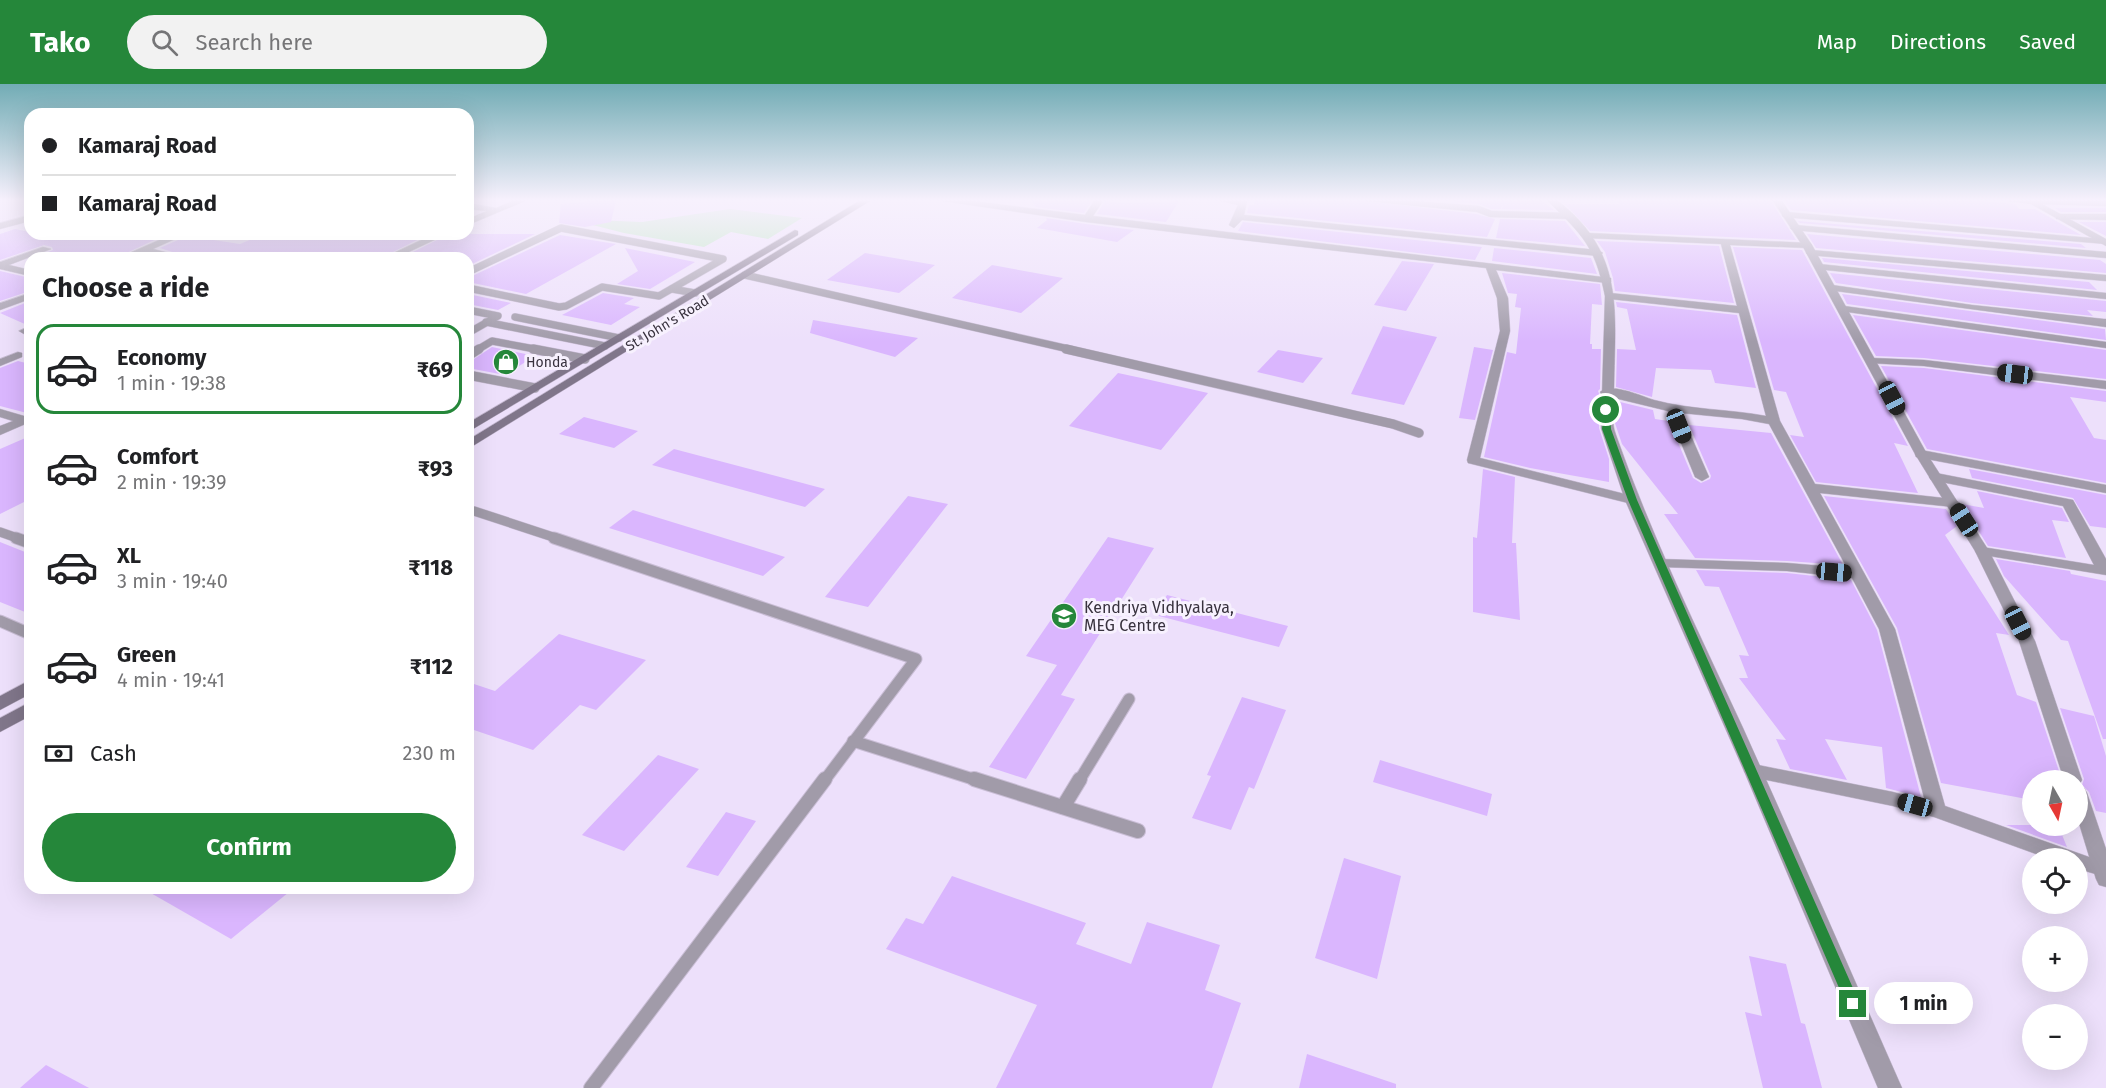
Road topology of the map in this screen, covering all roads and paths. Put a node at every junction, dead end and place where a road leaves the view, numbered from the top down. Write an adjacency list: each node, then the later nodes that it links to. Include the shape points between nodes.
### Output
1 (148, 248): 14 (street)
2 (519, 248): 24 (lane)
3 (665, 248): 28 (lane, via 723,259)
4 (770, 248): 29 (main road, St. John's Road)
5 (789, 248): 26 (main road, St. John's Road)
6 (1328, 248): 22 (street)
7 (1547, 248): 18 (street)
8 (1595, 248): 18 (street)
9 (1727, 248): 39 (street)
10 (1795, 248): 13 (street)
11 (2024, 248): 19 (street)
12 (46, 249): 15 (street)
13 (1809, 249): 23 (street); 27 (street)
14 (143, 250): 16 (street); 17 (street)
15 (37, 252)
16 (138, 252)
17 (153, 252)
18 (1598, 253): 30 (street)
19 (2106, 255)
20 (24, 257): 21 (street)
21 (0, 265): 25 (street)
22 (1490, 267): 30 (street); 73 (street, via 1506,311 1505,331 1473,460)
23 (1819, 267): 31 (street); 35 (street)
24 (474, 269)
25 (24, 271)
26 (745, 275): 66 (lane); 67 (main road, St. John's Road)
27 (2106, 278)
28 (686, 281): 29 (lane); 33 (lane)
29 (707, 286): 34 (main road, St. John's Road)
30 (1609, 288): 39 (street); 58 (street)
31 (1832, 288): 38 (street); 43 (street)
32 (474, 289): 33 (lane, via 559,307 602,287 654,296)
33 (672, 289): 34 (lane)
34 (695, 293): 46 (main road, St. John's Road)
35 (2106, 296)
36 (24, 298): 37 (street)
37 (0, 307)
38 (1844, 309): 48 (street); 53 (street)
39 (1744, 310): 63 (street)
40 (474, 311): 42 (lane, via 498,316)
41 (515, 317): 45 (lane)
42 (486, 322): 44 (lane); 47 (lane)
43 (2106, 324)
44 (474, 329)
45 (591, 332): 46 (lane); 47 (lane)
46 (619, 338): 49 (main road, St. John's Road)
47 (578, 341): 49 (lane)
48 (2106, 345)
49 (606, 346): 52 (main road, St. John's Road)
50 (474, 352): 52 (lane, via 492,341)
51 (18, 356): 54 (street)
52 (585, 359): 57 (main road, St. John's Road)
53 (1872, 361): 56 (street, via 1924,363); 68 (street)
54 (0, 363)
55 (474, 376): 57 (lane)
56 (2106, 385)
57 (535, 388): 64 (main road, St. John's Road)
58 (1606, 392): 59 (street); 73 (street, via 1606,429)
59 (1673, 409): 63 (street); 69 (street)
60 (0, 413): 61 (street)
61 (24, 418)
62 (24, 420): 65 (street)
63 (1774, 422): 71 (street)
64 (474, 424)
65 (0, 431)
66 (1419, 433)
67 (474, 441)
68 (1921, 454): 70 (street); 72 (street)
69 (1702, 477)
70 (1936, 477): 74 (street); 80 (street, via 2068,503)
71 (1811, 488): 74 (street); 81 (street)
72 (2106, 489)
73 (1632, 500): 79 (street)
74 (1953, 503): 78 (street)
75 (474, 511): 89 (lane, via 916,659)
76 (0, 532): 77 (lane)
77 (24, 541)
78 (1982, 550): 80 (street); 90 (street, via 2027,641)
79 (1660, 563): 81 (street, via 1787,567); 91 (street)
80 (2106, 571)
81 (1858, 574): 93 (street, via 1887,629)
82 (0, 621): 83 (lane)
83 (24, 631)
84 (24, 690): 86 (main road)
85 (1129, 699): 92 (lane)
86 (0, 704)
87 (24, 712): 88 (main road)
88 (0, 726)
89 (853, 741): 92 (lane); 99 (lane)
90 (2070, 770)
91 (1753, 771): 93 (street); 100 (street)
92 (1063, 807): 95 (lane)
93 (1936, 811): 96 (street)
94 (2088, 824): 98 (street)
95 (1138, 831)
96 (2041, 848)
97 (2088, 866): 98 (street)
98 (2104, 874)
99 (591, 1088)
100 (1890, 1088)

